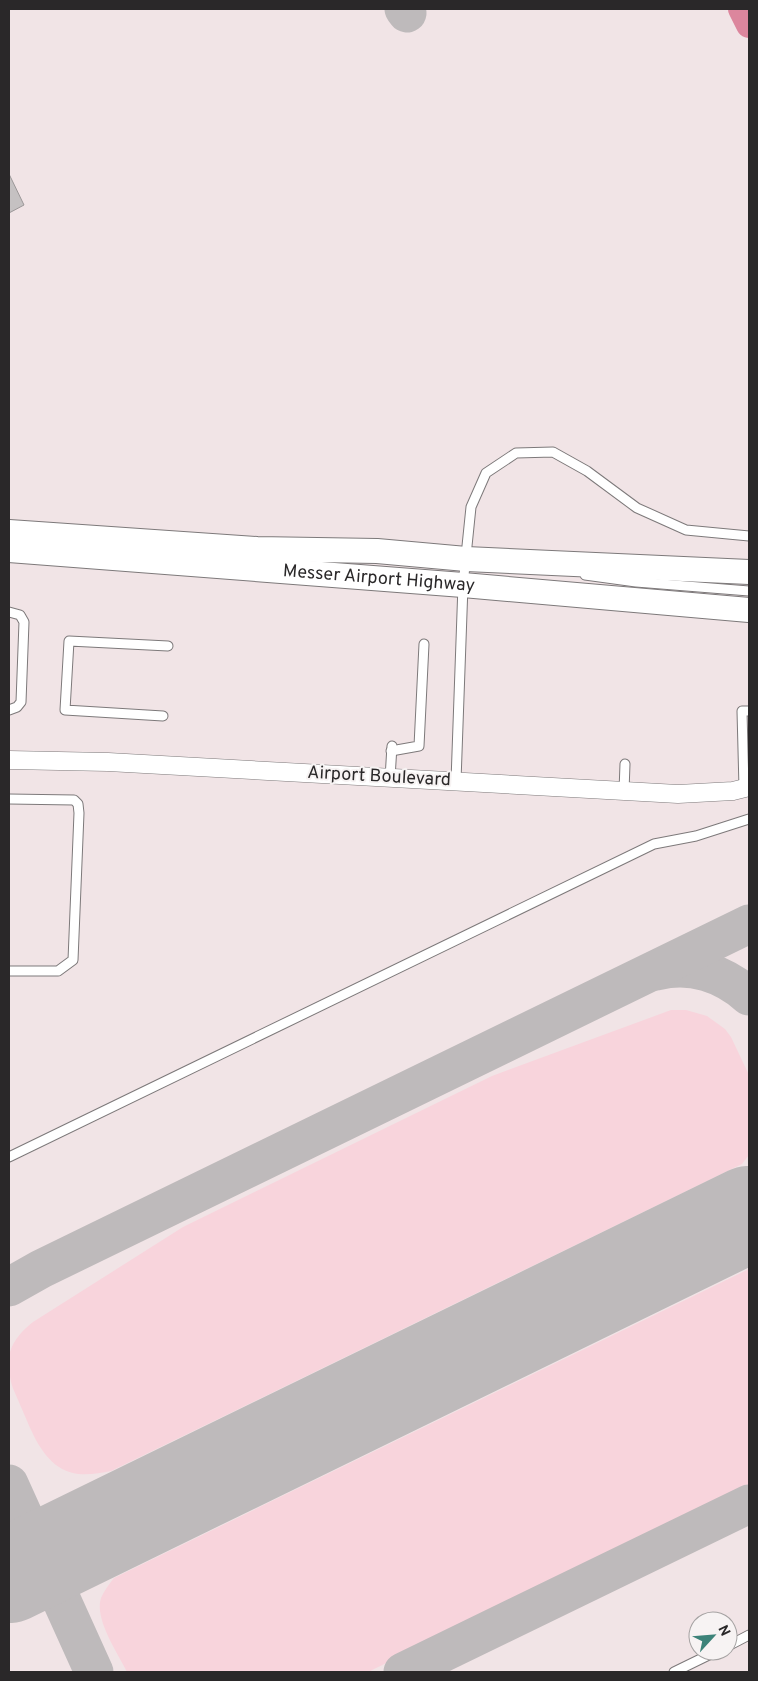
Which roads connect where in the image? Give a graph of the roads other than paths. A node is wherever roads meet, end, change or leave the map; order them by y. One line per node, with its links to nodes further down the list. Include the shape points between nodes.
1 (9, 532): 4 (main road, Messer Airport Highway, via 257,549 377,551)
2 (749, 536): 4 (lane, via 686,530 638,508 588,471 553,452 516,453 486,473 471,507)
3 (9, 550): 6 (main road, Messer Airport Highway)
4 (466, 559): 5 (main road, Messer Airport Highway); 6 (lane); 7 (lane, Messer Airport Highway, via 636,582)
5 (749, 572)
6 (464, 585): 8 (main road, Messer Airport Highway); 19 (lane)
7 (749, 591)
8 (749, 610)
9 (9, 612): 12 (lane, via 20,616 24,622 21,702 17,708)
10 (424, 644): 18 (lane, via 419,746 392,748)
11 (168, 646): 14 (lane, via 69,640 65,710)
12 (9, 710)
13 (746, 711): 15 (lane)
14 (163, 716)
15 (746, 739): 20 (lane)
16 (9, 760): 18 (street, Airport Boulevard, via 108,762)
17 (625, 764): 21 (lane)
18 (390, 778): 19 (street, Airport Boulevard)
19 (456, 781): 21 (street, Airport Boulevard)
20 (746, 788): 21 (street, Airport Boulevard, via 678,794)
21 (624, 791)
22 (9, 799): 24 (lane, via 74,800 79,813 73,960 58,971)
23 (749, 819): 25 (lane, via 696,836 654,844)
24 (9, 972)
25 (9, 1157)
26 (697, 1661): 27 (lane)
27 (674, 1672)

